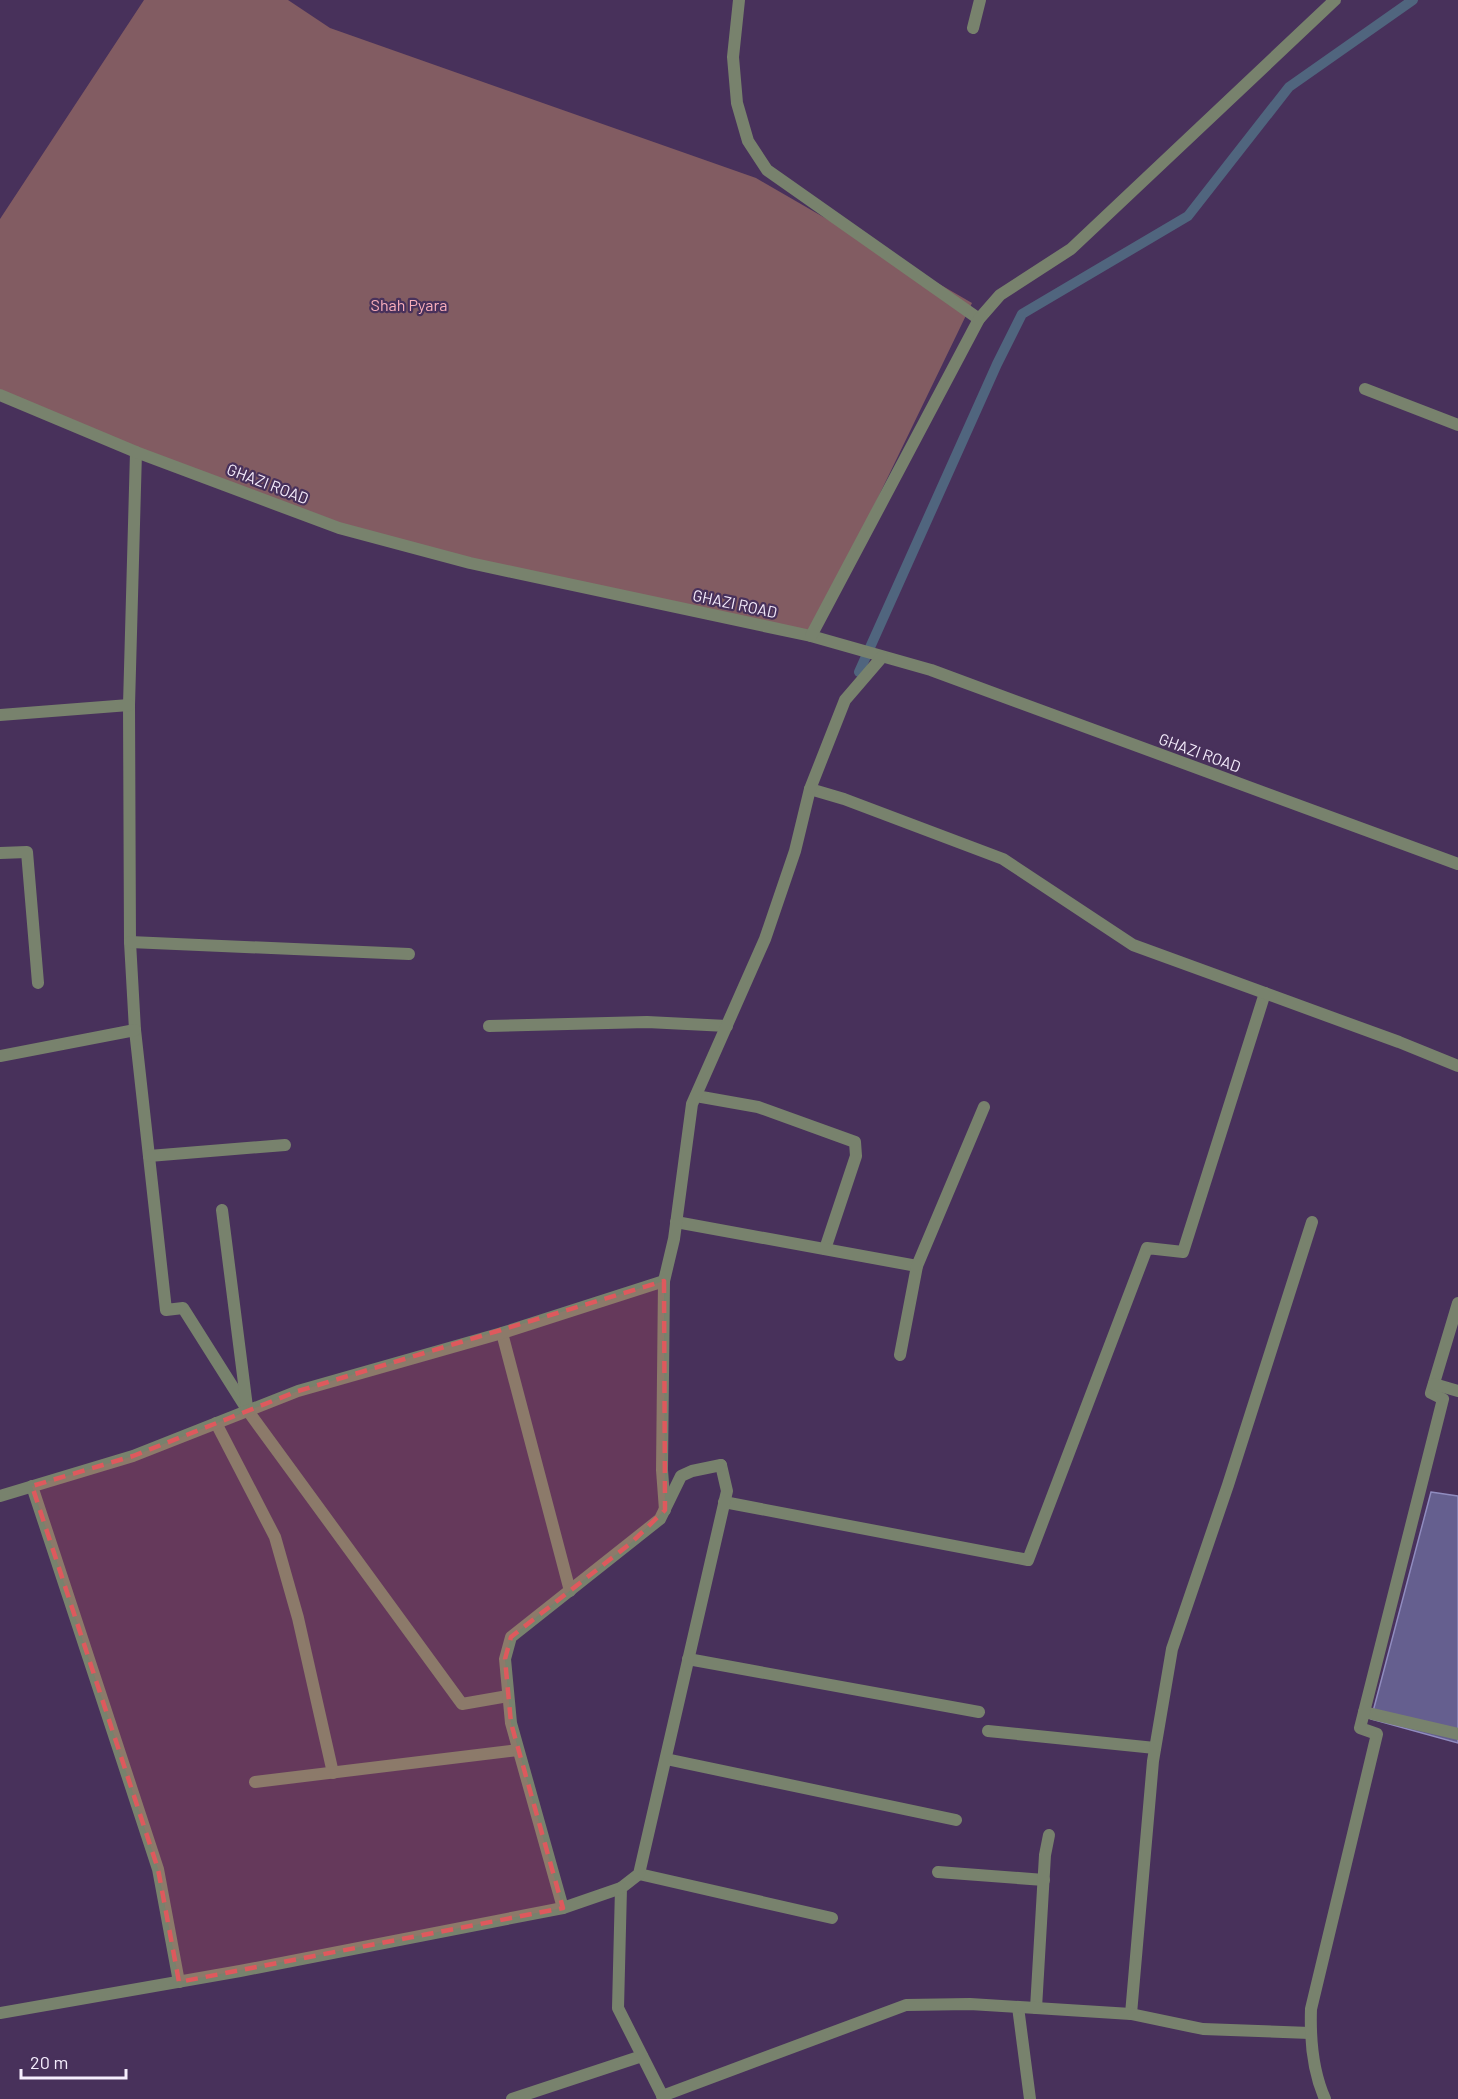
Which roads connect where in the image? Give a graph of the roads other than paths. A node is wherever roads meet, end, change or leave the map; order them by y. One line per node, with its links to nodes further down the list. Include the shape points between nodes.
1 (739, 0): 5 (street, via 733,57 737,103 748,141 767,170)
2 (980, 0): 4 (street)
3 (1335, 0): 5 (street, via 1071,249 1000,295)
4 (973, 28)
5 (979, 319): 10 (street)
6 (1365, 389): 8 (street)
7 (0, 395): 9 (street, GHAZI ROAD)
8 (1458, 425)
9 (136, 452): 10 (street, GHAZI ROAD, via 361,534 470,563); 12 (street)
10 (812, 636): 11 (street, GHAZI ROAD)
11 (877, 656): 14 (street, via 845,700); 16 (street, GHAZI ROAD, via 931,670)
12 (129, 705): 13 (street); 17 (street)
13 (0, 716)
14 (810, 789): 20 (street, via 1003,859 1133,945); 22 (street, via 795,851)
15 (0, 853): 19 (street, via 27,852)
16 (1458, 864)
17 (129, 942): 18 (street); 23 (street)
18 (409, 954)
19 (38, 983)
20 (1265, 993): 25 (street); 45 (street, via 1184,1252 1147,1248 1028,1560)
21 (489, 1026): 22 (street, via 647,1022)
22 (727, 1026): 26 (street)
23 (135, 1030): 24 (street); 29 (street)
24 (0, 1056)
25 (1458, 1066)
26 (696, 1096): 31 (street); 33 (street, via 758,1107 855,1142 856,1155)
27 (984, 1107): 34 (street)
28 (285, 1145): 29 (street)
29 (149, 1156): 41 (street, via 166,1310 183,1308)
30 (222, 1210): 41 (street)
31 (676, 1222): 33 (street); 35 (street)
32 (1312, 1222): 54 (street, via 1172,1649)
33 (825, 1249): 34 (street)
34 (917, 1266): 38 (street)
35 (664, 1281): 37 (street); 46 (street)
36 (1458, 1303): 39 (street)
37 (502, 1333): 41 (street, via 298,1391); 47 (street)
38 (900, 1355)
39 (1434, 1384): 40 (street); 51 (street, via 1431,1393 1443,1400)
40 (1458, 1391)
41 (248, 1411): 42 (street); 49 (street, via 462,1704)
42 (216, 1423): 43 (street, via 133,1456); 57 (street, via 275,1537 298,1618)
43 (33, 1486): 44 (street); 67 (street, via 158,1869)
44 (0, 1496)
45 (724, 1502): 46 (street, via 727,1491 721,1465 681,1476); 48 (street)
46 (665, 1510): 47 (street, via 660,1519)
47 (570, 1591): 49 (street, via 511,1637 505,1659)
48 (688, 1659): 50 (street); 56 (street)
49 (508, 1696): 55 (street)
50 (979, 1712)
51 (1364, 1712): 53 (street); 72 (street, via 1360,1728 1377,1734 1311,2009)
52 (988, 1731): 54 (street)
53 (1458, 1734)
54 (1155, 1748): 71 (street)
55 (518, 1750): 57 (street); 65 (street)
56 (666, 1759): 59 (street); 62 (street)
57 (333, 1773): 58 (street)
58 (255, 1782)
59 (956, 1820)
60 (1049, 1835): 63 (street)
61 (938, 1872): 63 (street)
62 (639, 1874): 64 (street); 66 (street)
63 (1044, 1880): 69 (street)
64 (621, 1888): 65 (street); 73 (street, via 618,2008)
65 (563, 1908): 67 (street)
66 (832, 1918)
67 (178, 1982): 70 (street)
68 (1018, 2007): 69 (street); 74 (street, via 906,2005); 76 (street)
69 (1036, 2008): 71 (street)
70 (0, 2013)
71 (1131, 2014): 72 (street, via 1203,2029)
72 (1310, 2033): 77 (street)
73 (642, 2056): 74 (street); 75 (street)
74 (663, 2098)
75 (512, 2099)
76 (1030, 2099)
77 (1325, 2099)

